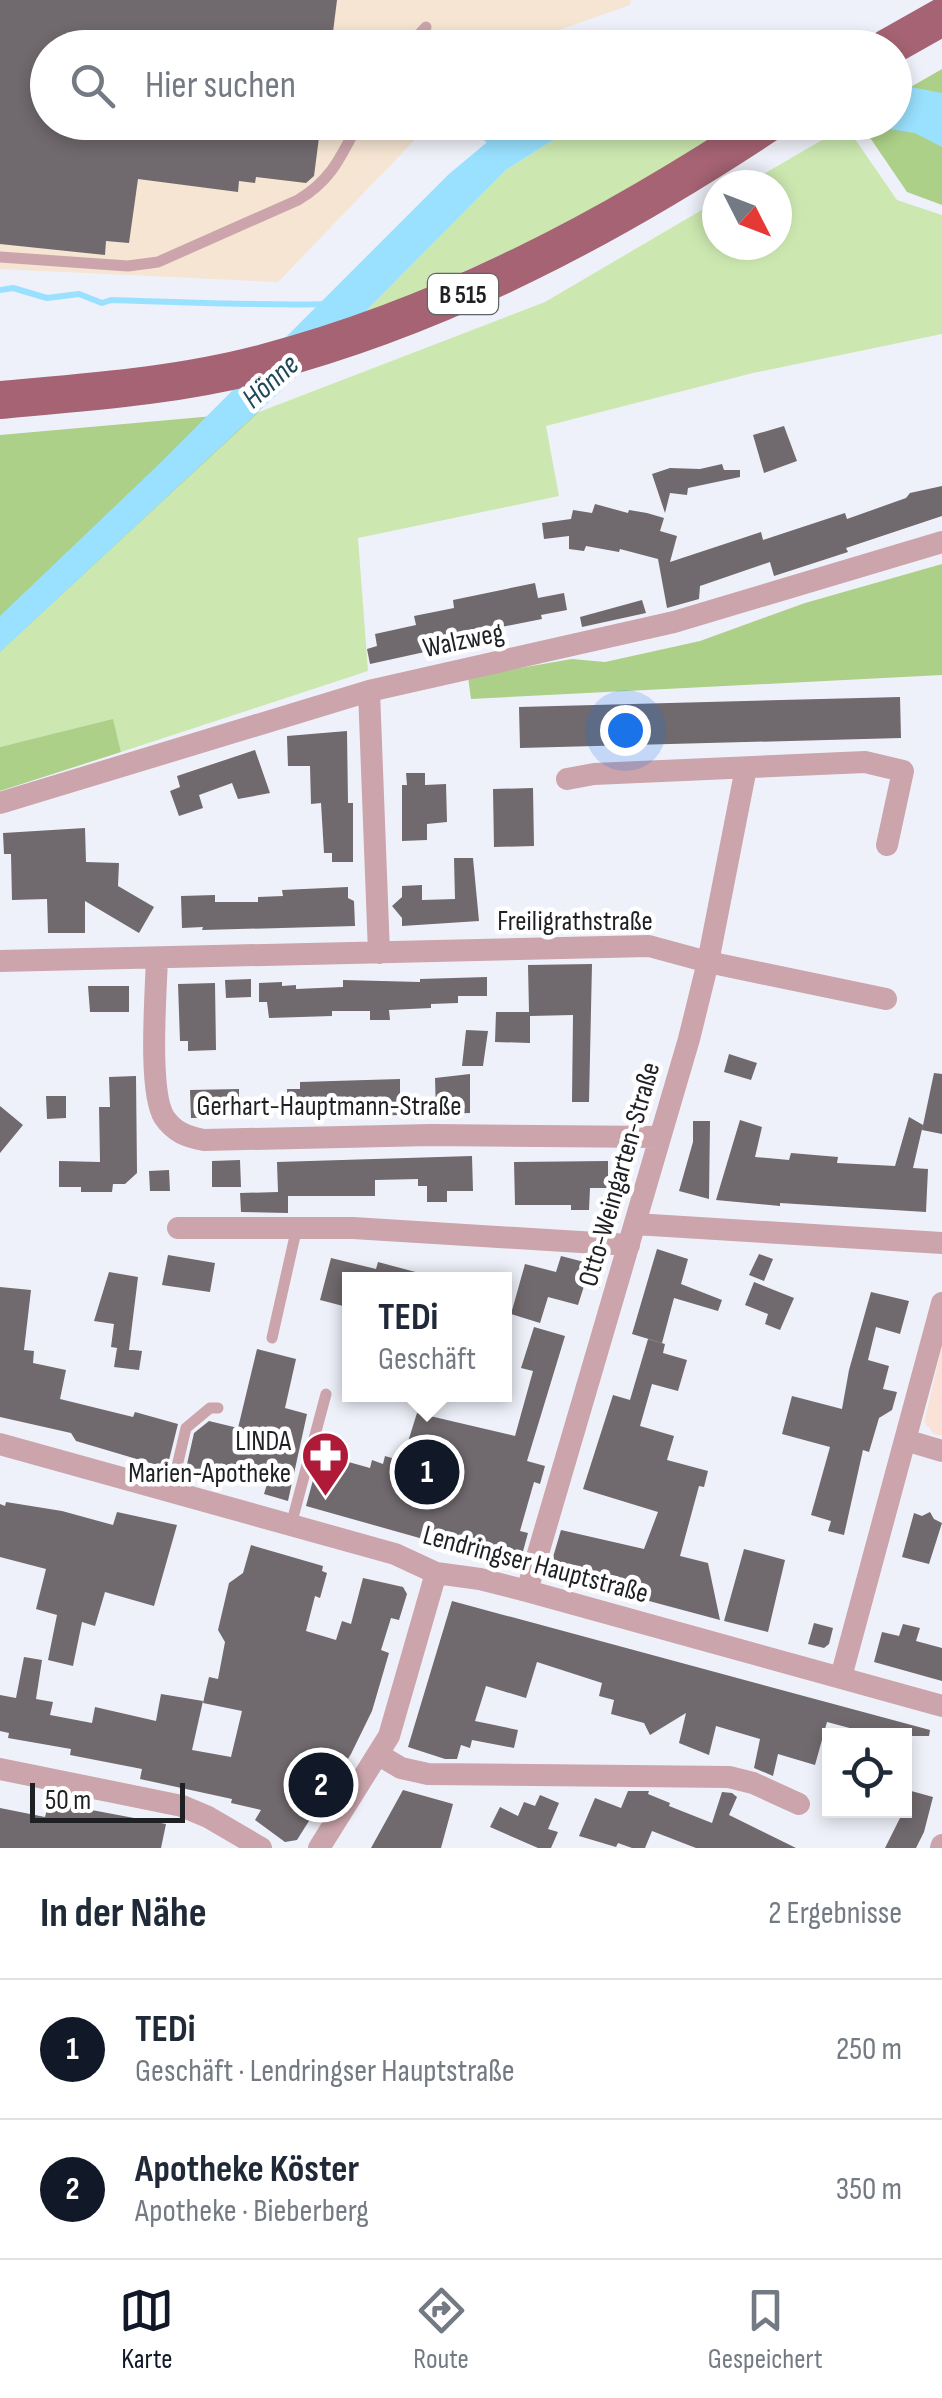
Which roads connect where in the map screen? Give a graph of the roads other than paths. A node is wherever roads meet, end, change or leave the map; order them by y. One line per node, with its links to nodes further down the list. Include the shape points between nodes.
1 (942, 16): 4 (main road)
2 (426, 27): 3 (lane)
3 (423, 30)
4 (912, 34)
5 (349, 140): 7 (lane, via 319,188 158,262 128,266)
6 (742, 140): 8 (main road, B 515, via 581,237 410,316 261,364)
7 (0, 256)
8 (0, 400)
9 (942, 542): 10 (street, Walzweg, via 674,622)
10 (369, 690): 13 (street, Walzweg); 15 (street)
11 (746, 768): 12 (street); 14 (street, via 866,762 903,772); 18 (street, Otto-Weingarten-Straße)
12 (566, 779)
13 (0, 803)
14 (887, 845)
15 (379, 953): 16 (street, Freiligrathstraße); 18 (street, Freiligrathstraße, via 649,946)
16 (157, 958): 17 (street, Freiligrathstraße); 20 (street, Gerhart-Hauptmann-Straße, via 159,1105 188,1137)
17 (0, 962)
18 (708, 962): 19 (street, Freiligrathstraße); 20 (street, Otto-Weingarten-Straße)
19 (886, 999)
20 (660, 1138): 23 (street, Otto-Weingarten-Straße)
21 (298, 1227): 22 (street); 23 (street); 26 (lane)
22 (178, 1228)
23 (632, 1235): 24 (street); 35 (street, Otto-Weingarten-Straße)
24 (942, 1243)
25 (942, 1303): 29 (street)
26 (272, 1338)
27 (326, 1394): 33 (lane)
28 (218, 1408): 32 (lane, via 186,1428)
29 (905, 1440): 31 (street); 36 (street)
30 (0, 1444): 32 (street, Lendringser Hauptstraße)
31 (942, 1451)
32 (171, 1492): 33 (street, Lendringser Hauptstraße)
33 (291, 1525): 34 (street, Lendringser Hauptstraße, via 395,1554)
34 (436, 1573): 35 (street, Lendringser Hauptstraße); 38 (street)
35 (527, 1591): 36 (street, Lendringser Hauptstraße)
36 (841, 1678): 37 (street, Lendringser Hauptstraße)
37 (942, 1706)
38 (379, 1755): 40 (street, via 428,1774 729,1777); 42 (street)
39 (0, 1769): 41 (street, via 182,1806)
40 (799, 1804)
41 (261, 1848)
42 (319, 1848)

